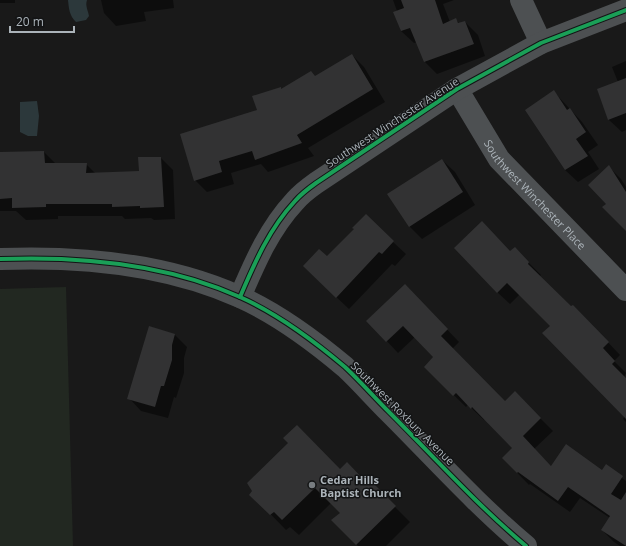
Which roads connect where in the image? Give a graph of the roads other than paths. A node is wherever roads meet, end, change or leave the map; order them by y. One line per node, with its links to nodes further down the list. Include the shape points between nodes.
1 (521, 0): 3 (street)
2 (626, 10): 3 (street, Southwest Winchester Avenue)
3 (541, 44): 4 (street, Southwest Winchester Avenue)
4 (457, 89): 6 (street, Southwest Winchester Place, via 499,159); 7 (street, Southwest Winchester Avenue, via 316,183 295,200 259,252)
5 (0, 259): 7 (street, Southwest Roxbury Avenue, via 99,261 139,266 178,275)
6 (626, 290)
7 (240, 297): 8 (street, Southwest Roxbury Avenue, via 277,317 345,368 496,521)
8 (526, 546)

